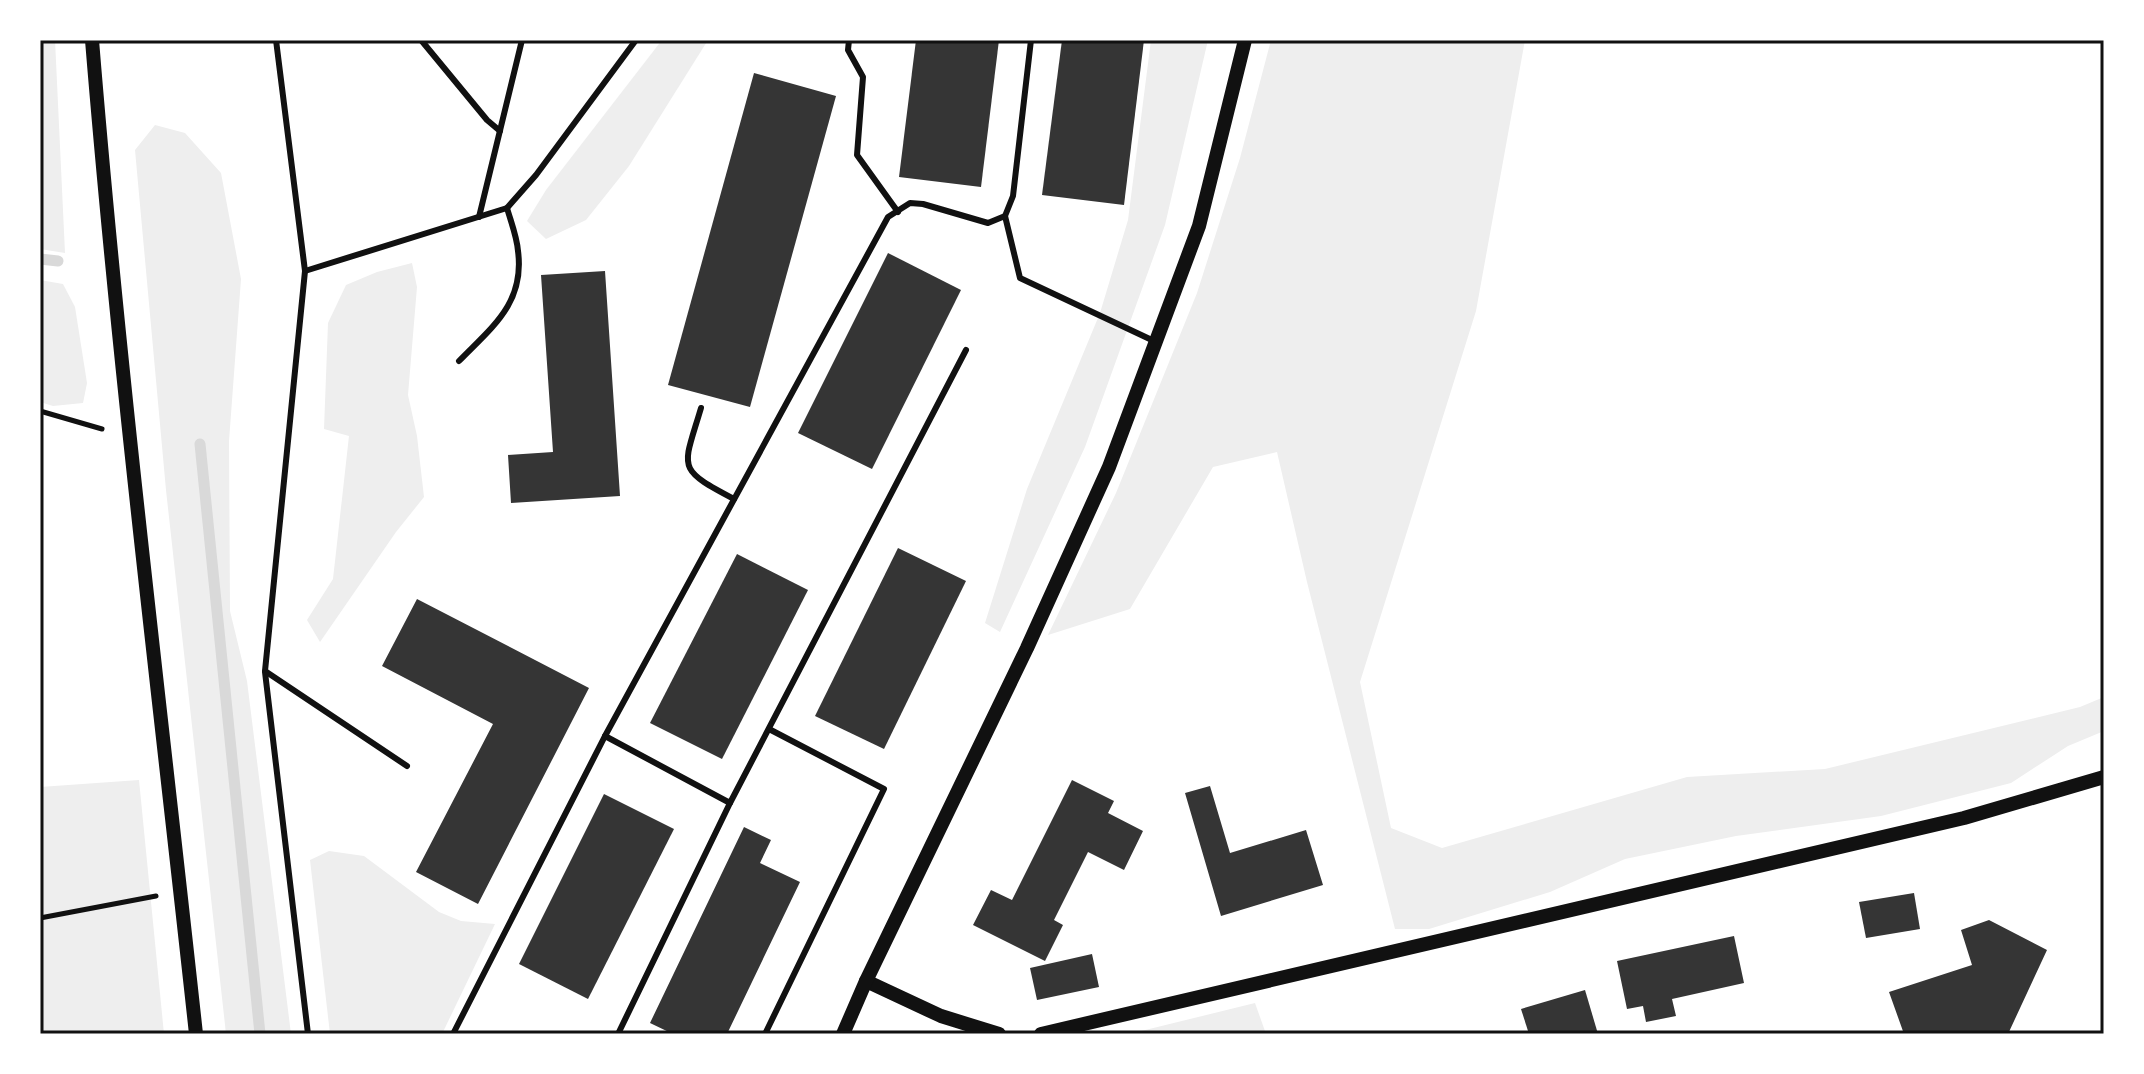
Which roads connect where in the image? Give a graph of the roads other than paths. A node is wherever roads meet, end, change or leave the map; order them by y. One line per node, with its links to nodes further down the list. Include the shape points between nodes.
1 (92, 40): 27 (street)
2 (276, 40): 14 (lane)
3 (421, 40): 9 (lane)
4 (522, 40): 9 (lane)
5 (636, 40): 10 (lane)
6 (849, 40): 11 (lane, via 848,50 863,77 857,155)
7 (1031, 40): 12 (lane, via 1013,196)
8 (1245, 40): 15 (street, via 1199,226)
9 (500, 131): 13 (lane)
10 (507, 208): 13 (lane); 17 (lane, via 519,251 516,292 504,314)
11 (898, 212): 12 (lane, via 910,203 988,223); 19 (lane, via 888,217 872,244)
12 (1005, 216): 15 (lane, via 1020,278)
13 (479, 217): 14 (lane)
14 (305, 271): 20 (lane)
15 (1156, 342): 26 (street, via 1109,467 1027,648)
16 (966, 350): 21 (lane)
17 (459, 361)
18 (701, 408): 19 (lane, via 686,458 690,472)
19 (734, 499): 22 (lane)
20 (265, 671): 23 (lane); 28 (lane)
21 (769, 729): 25 (lane); 31 (lane, via 884,789)
22 (605, 736): 25 (lane); 29 (lane)
23 (407, 766)
24 (2104, 777): 34 (street, via 1949,822)
25 (730, 803): 30 (lane)
26 (866, 981): 32 (street); 33 (street, via 941,1016)
27 (196, 1034)
28 (308, 1034)
29 (453, 1034)
30 (618, 1034)
31 (765, 1034)
32 (843, 1034)
33 (999, 1034)
34 (1041, 1034)

